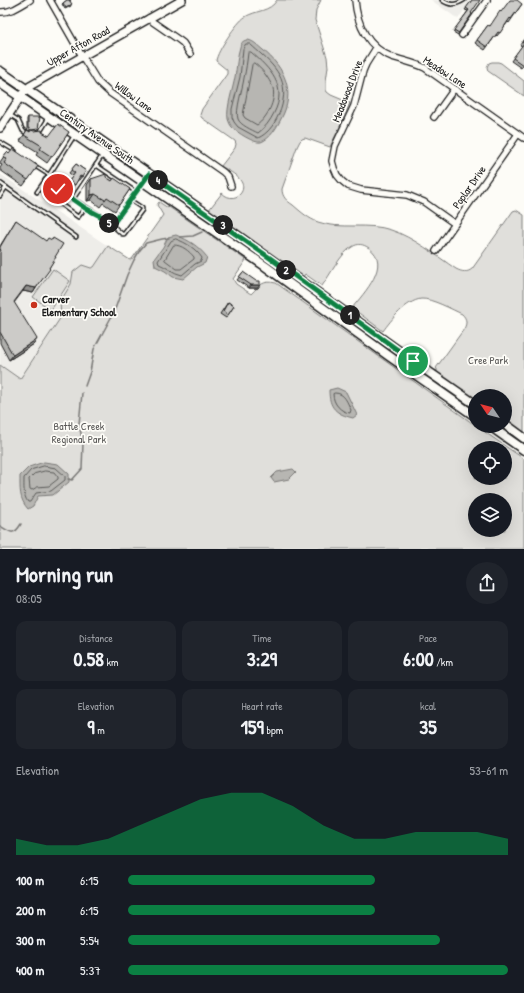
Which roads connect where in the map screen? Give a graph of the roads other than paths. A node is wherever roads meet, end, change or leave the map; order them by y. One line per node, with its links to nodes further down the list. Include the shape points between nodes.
1 (30, 0): 8 (street, via 10,11)
2 (50, 0): 13 (street, Willow Lane)
3 (182, 0): 9 (street, Upper Afton Road)
4 (355, 0): 11 (street, Meadow Lane, via 364,34)
5 (442, 0): 6 (lane, via 451,5)
6 (464, 0)
7 (487, 0): 10 (street)
8 (0, 12)
9 (149, 18): 12 (street, via 179,40); 13 (street, Upper Afton Road)
10 (462, 35)
11 (376, 48): 17 (street, Meadow Lane, via 392,57 426,68); 47 (street, Meadowood Drive, via 363,71 354,106 335,146 332,161 337,175 348,186 360,190 407,195 424,202)
12 (190, 54)
13 (82, 56): 16 (street, Upper Afton Road); 38 (street, Willow Lane, via 98,82 110,93 223,172)
14 (0, 71): 16 (main road, Century Avenue South)
15 (0, 83): 18 (main road, Century Avenue South)
16 (26, 89): 18 (street, Upper Afton Road); 33 (main road, Century Avenue South)
17 (454, 89): 21 (street); 26 (street, Meadow Lane)
18 (21, 96): 19 (street, Upper Afton Road); 20 (main road, Century Avenue South)
19 (9, 114): 22 (street, Upper Afton Road); 23 (lane, via 18,120 23,131)
20 (50, 117): 24 (lane); 25 (main road, Century Avenue South)
21 (434, 117)
22 (1, 124)
23 (28, 134)
24 (36, 134)
25 (75, 134): 30 (main road, Century Avenue South); 34 (lane)
26 (518, 134): 27 (street, Meadow Lane); 47 (street, Poplar Drive)
27 (524, 138)
28 (0, 142): 29 (lane)
29 (16, 152)
30 (103, 154): 31 (lane); 36 (main road, Century Avenue South)
31 (96, 165): 42 (lane); 44 (lane)
32 (36, 166): 34 (lane)
33 (149, 174): 36 (lane); 51 (main road, Century Avenue South)
34 (49, 175): 35 (lane)
35 (45, 180): 40 (lane); 41 (lane)
36 (144, 182): 42 (lane); 52 (main road, Century Avenue South)
37 (0, 183): 39 (lane)
38 (231, 186)
39 (6, 187): 43 (lane); 49 (lane)
40 (58, 189): 44 (lane); 46 (lane, via 52,198 77,216)
41 (37, 192)
42 (136, 192): 45 (lane)
43 (0, 196)
44 (73, 199): 46 (lane)
45 (130, 200): 48 (lane); 48 (lane, via 142,210 124,234)
46 (85, 208): 48 (lane)
47 (455, 224): 50 (street, Poplar Drive)
48 (112, 225)
49 (76, 237)
50 (436, 252)
51 (468, 399)
52 (468, 411)
53 (512, 429): 55 (main road)
54 (500, 433): 56 (main road)
55 (524, 438)
56 (524, 450)

